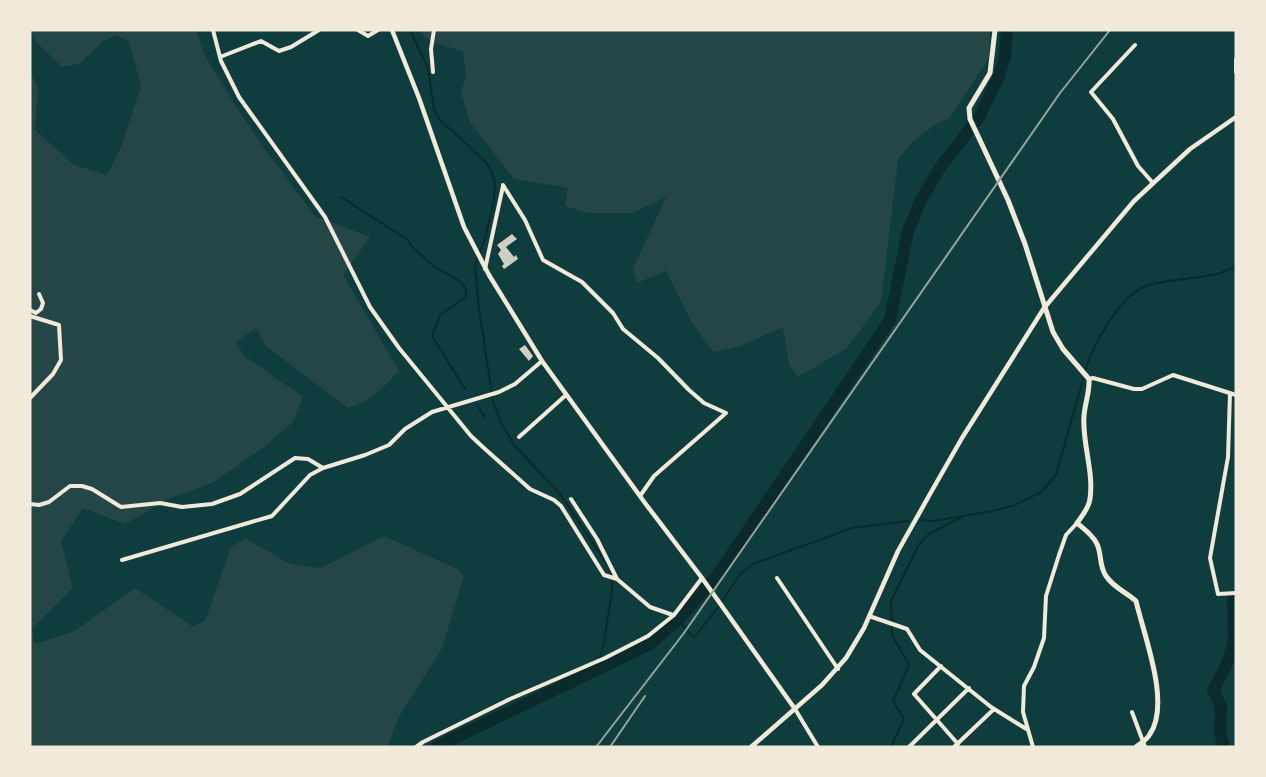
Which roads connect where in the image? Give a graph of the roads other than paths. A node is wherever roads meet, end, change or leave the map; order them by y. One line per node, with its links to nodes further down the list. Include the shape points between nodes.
1 (213, 30): 9 (street)
2 (320, 30): 9 (street, via 279,51 261,40)
3 (358, 30): 4 (street, via 368,36)
4 (378, 30)
5 (392, 30): 15 (street, via 464,227)
6 (434, 30): 11 (street)
7 (995, 30): 17 (main road, via 990,73 969,108 970,118 1008,200)
8 (1135, 45): 14 (street, via 1091,92)
9 (220, 57): 26 (street, via 239,97 325,217 370,307 408,361)
10 (1236, 58): 12 (street)
11 (433, 72)
12 (1236, 72)
13 (1236, 117): 14 (street)
14 (1153, 183): 17 (street)
15 (487, 271): 20 (street); 29 (street, via 503,185 543,260 582,282 623,329 689,390 704,403 726,413 654,476)
16 (39, 294): 18 (street, via 41,309 36,313)
17 (1044, 308): 21 (main road, via 1063,349); 39 (street, via 935,484 898,551)
18 (30, 310)
19 (30, 316): 25 (street, via 59,325 61,360)
20 (542, 361): 23 (street); 26 (street, via 499,392)
21 (1089, 379): 22 (street, via 1142,389 1173,375); 32 (main road, via 1084,426 1090,500)
22 (1230, 393): 24 (street); 37 (street, via 1228,457 1210,558 1218,594)
23 (566, 395): 27 (street); 29 (street)
24 (1236, 395)
25 (30, 398)
26 (447, 406): 28 (street, via 405,429 389,445); 36 (street, via 471,436 524,484 561,506 604,575)
27 (519, 437)
28 (323, 468): 31 (street, via 316,462 295,458 240,494 212,504 121,507 92,489 70,486 49,502); 33 (street, via 310,475 272,516)
29 (639, 496): 34 (street)
30 (571, 499): 36 (street)
31 (30, 504)
32 (1077, 523): 47 (street, via 1066,535 1059,555 1046,596 1044,638 1024,686 1023,712); 49 (main road, via 1097,544 1107,578 1136,601 1158,705 1155,723)
33 (122, 560)
34 (702, 578): 38 (street); 44 (street)
35 (777, 578): 41 (street)
36 (617, 579): 38 (street, via 650,607)
37 (1236, 593)
38 (674, 615): 50 (street, via 648,636)
39 (870, 616): 40 (street, via 906,629 920,650); 41 (street)
40 (941, 666): 42 (street); 46 (street, via 914,694)
41 (838, 669): 44 (street)
42 (969, 688): 43 (street); 46 (street)
43 (994, 709): 47 (street); 48 (street)
44 (795, 710): 51 (street); 52 (street)
45 (1132, 712): 49 (street)
46 (936, 720): 48 (street); 53 (street)
47 (1028, 730): 54 (street)
48 (956, 745)
49 (1144, 745): 55 (main road)
50 (416, 747)
51 (751, 747)
52 (818, 747)
53 (909, 747)
54 (1033, 747)
55 (1136, 747)

